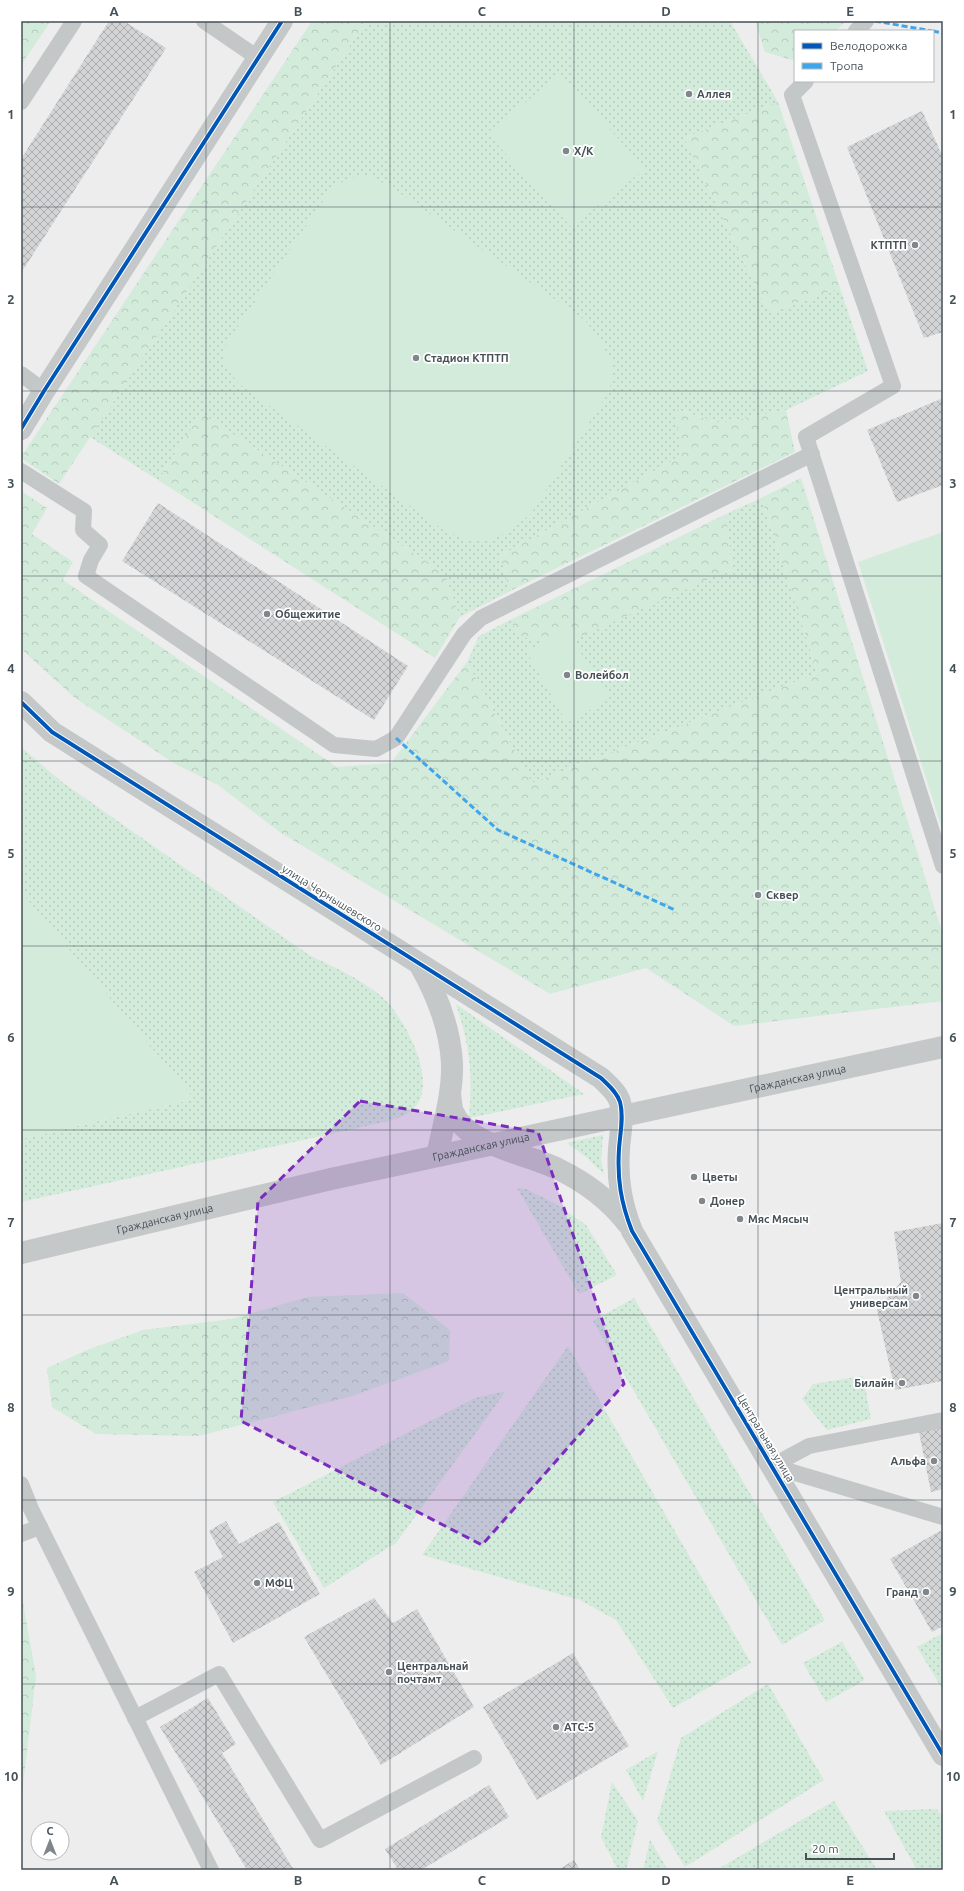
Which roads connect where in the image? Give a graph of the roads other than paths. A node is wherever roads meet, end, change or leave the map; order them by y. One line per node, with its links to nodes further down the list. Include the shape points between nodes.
1 (74, 21): 8 (lane)
2 (204, 21): 6 (lane)
3 (282, 21): 6 (street)
4 (866, 21): 5 (lane)
5 (857, 30)
6 (258, 58): 10 (street)
7 (805, 82): 12 (lane, via 792,95 893,386 806,436)
8 (21, 102)
9 (21, 374): 10 (lane)
10 (44, 391): 11 (street)
11 (21, 429)
12 (812, 454): 13 (lane, via 481,618 464,634 396,738 376,749 334,745 86,576 91,560 100,545 83,530 84,512); 15 (lane)
13 (21, 471)
14 (21, 702): 16 (street, улица Чернышевского, via 52,732)
15 (943, 866)
16 (419, 964): 18 (street, улица Чернышевского); 19 (street, via 433,989 450,1039)
17 (943, 1047): 20 (street, Гражданская улица)
18 (601, 1078): 20 (street, via 642,1100); 21 (street, улица Чернышевского, via 613,1089 620,1102)
19 (450, 1094): 23 (street, via 453,1112 465,1127); 24 (street)
20 (664, 1108): 21 (street, Гражданская улица)
21 (621, 1117): 22 (street, Гражданская улица); 26 (street, Центральная улица, via 619,1183 623,1209)
22 (566, 1129): 23 (street, Гражданская улица); 25 (street, via 549,1145 548,1152)
23 (493, 1144): 24 (street, Гражданская улица); 25 (street)
24 (437, 1156): 27 (street, Гражданская улица)
25 (558, 1169): 26 (street, via 596,1192 616,1210)
26 (632, 1231): 29 (street, Центральная улица)
27 (21, 1253)
28 (943, 1420): 29 (lane, via 809,1446)
29 (772, 1466): 31 (lane); 35 (street, Центральная улица)
30 (21, 1484): 32 (lane)
31 (943, 1517)
32 (40, 1527): 33 (lane); 34 (lane)
33 (21, 1534)
34 (135, 1718): 36 (lane, via 219,1674 320,1840); 37 (lane)
35 (943, 1755)
36 (474, 1758)
37 (203, 1862): 38 (lane)
38 (212, 1870)

